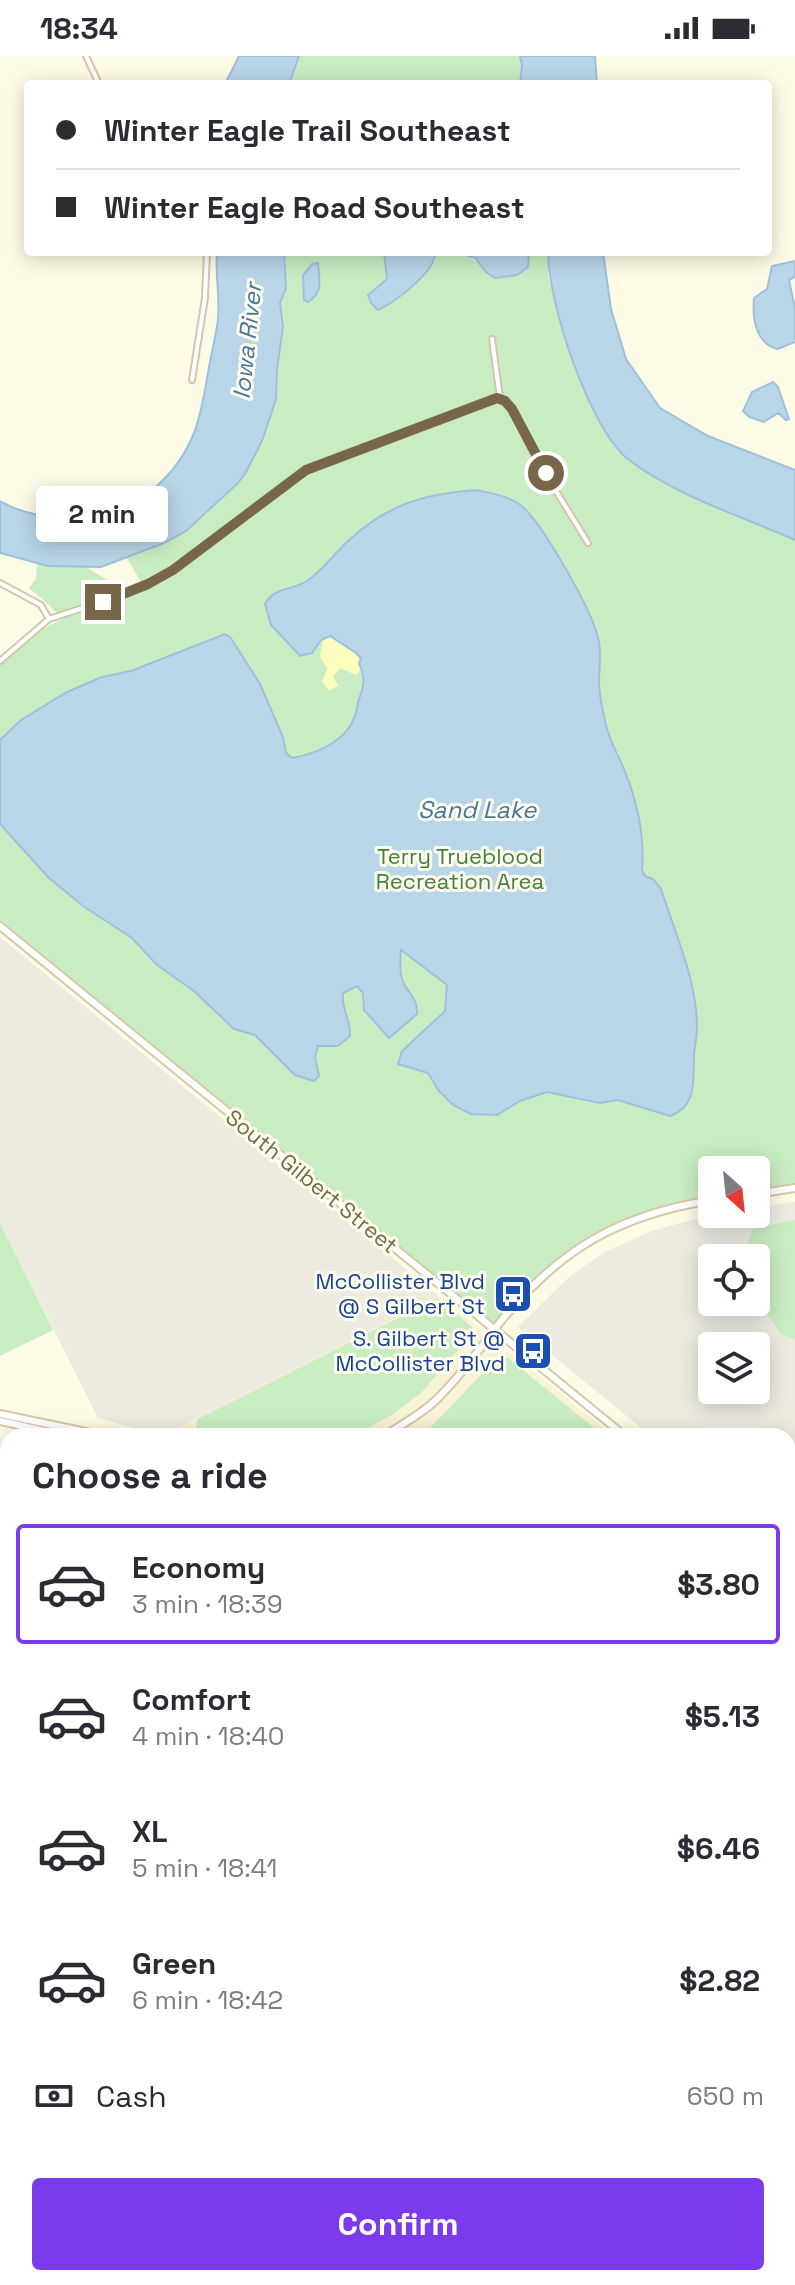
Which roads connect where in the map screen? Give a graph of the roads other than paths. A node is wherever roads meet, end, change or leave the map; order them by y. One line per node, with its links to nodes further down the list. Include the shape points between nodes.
1 (86, 56): 2 (street)
2 (97, 80)
3 (207, 256): 5 (street)
4 (492, 339): 6 (street)
5 (192, 380)
6 (500, 398): 7 (street, via 512,409); 9 (street, via 306,470 153,582)
7 (588, 543)
8 (0, 583): 9 (street, via 41,605)
9 (49, 619): 10 (street)
10 (0, 661)
11 (0, 926): 15 (main road, South Gilbert Street)
12 (795, 1188): 13 (main road)
13 (770, 1192)
14 (698, 1203): 15 (main road, via 645,1215 590,1240 543,1275)
15 (494, 1331): 20 (main road, via 436,1400); 21 (main road, South Gilbert Street)
16 (0, 1414): 19 (main road)
17 (0, 1421): 18 (main road)
18 (31, 1428)
19 (67, 1428)
20 (397, 1428)
21 (615, 1428)

